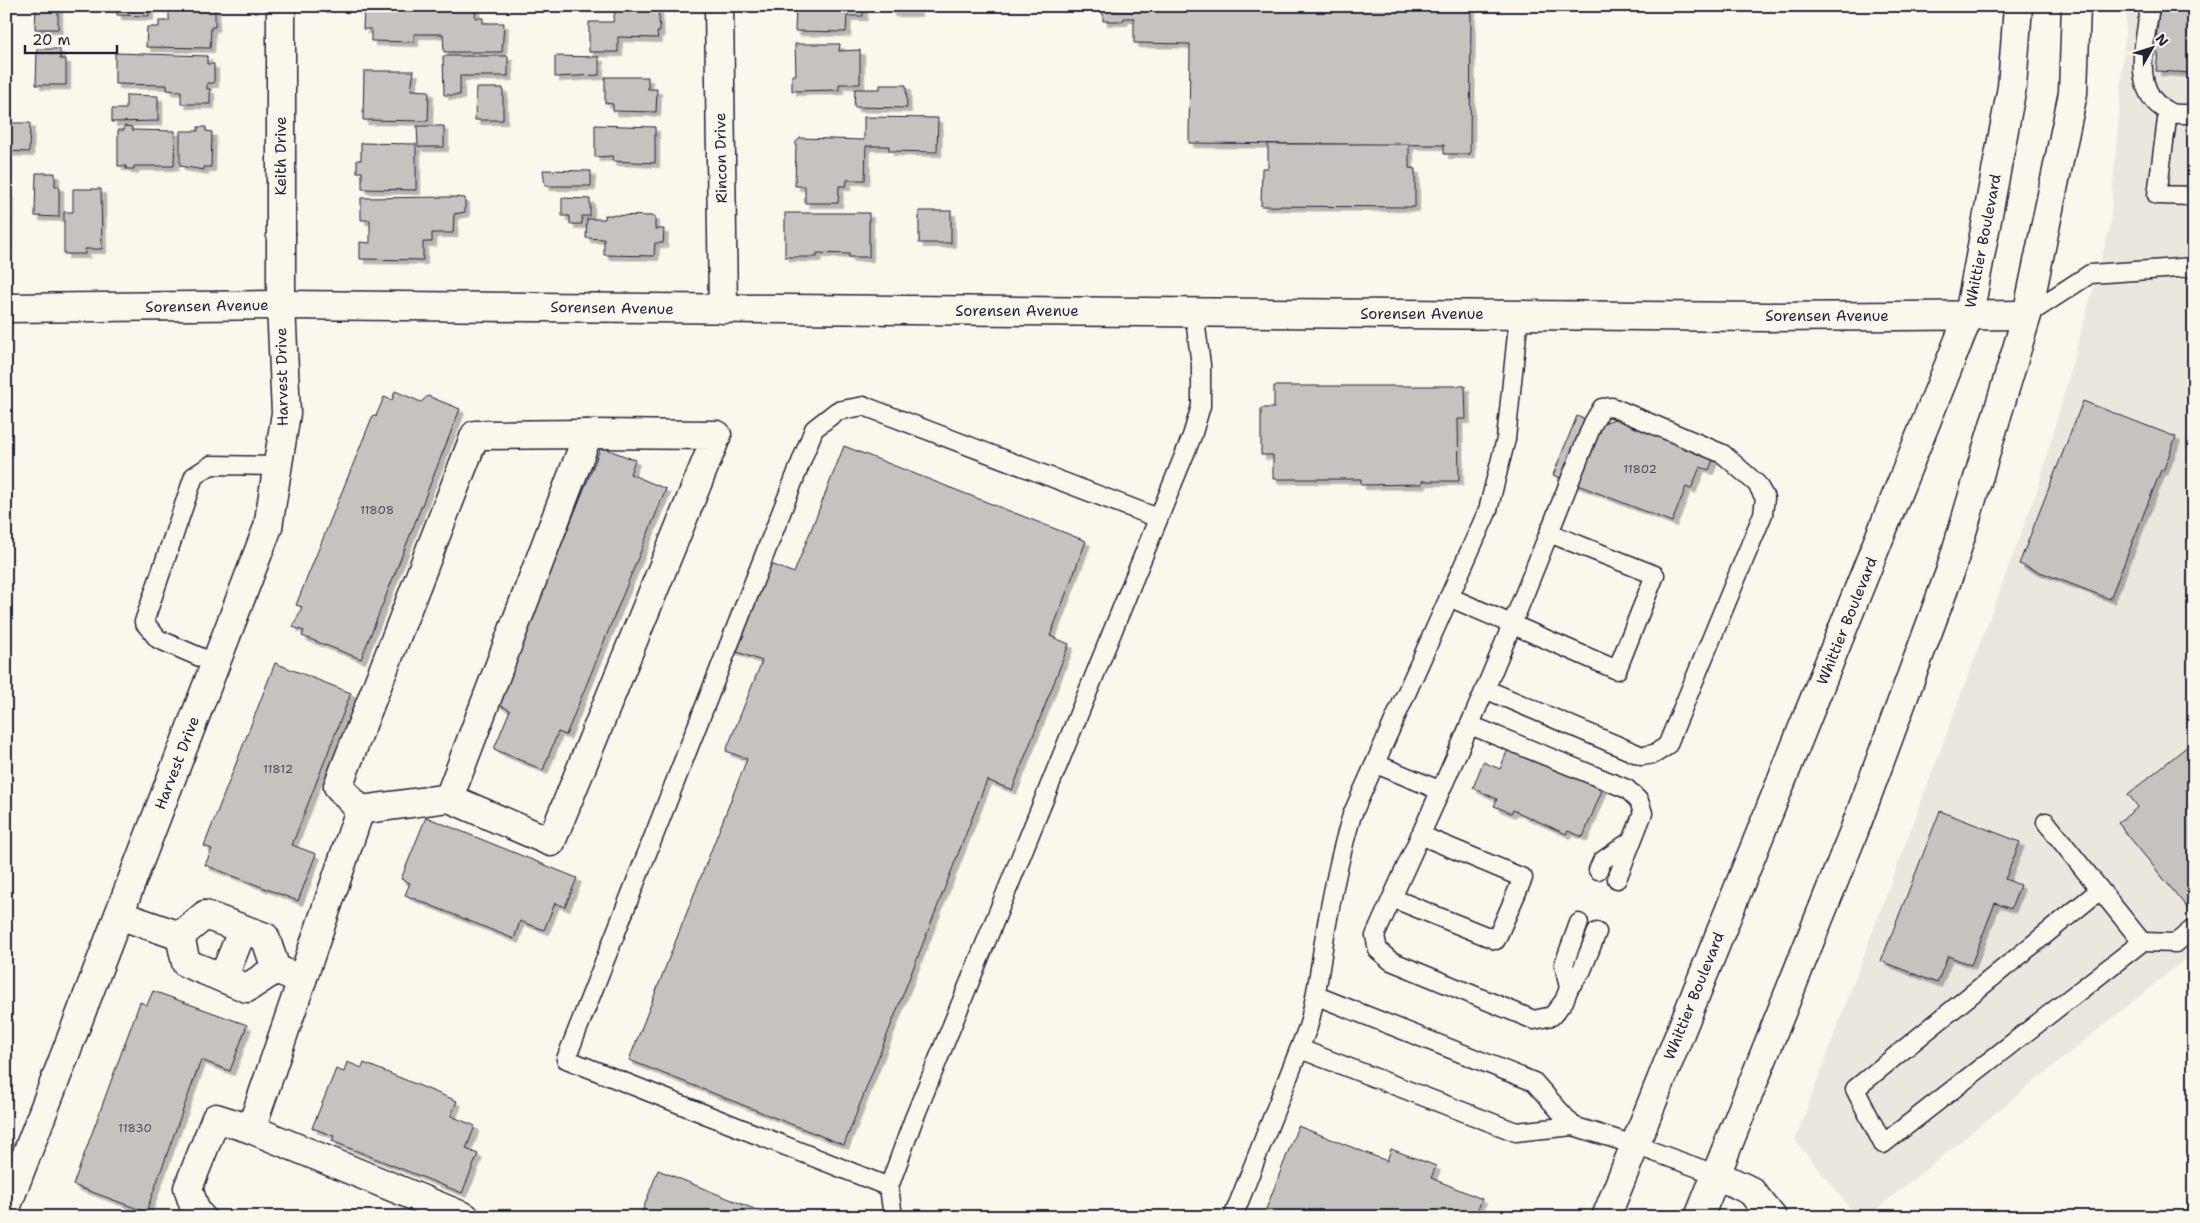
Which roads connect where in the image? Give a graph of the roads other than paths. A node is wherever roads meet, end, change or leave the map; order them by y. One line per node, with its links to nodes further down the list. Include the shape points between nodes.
1 (281, 6): 10 (street, Keith Drive)
2 (719, 6): 12 (street, Rincon Drive)
3 (2018, 6): 15 (street, Whittier Boulevard, via 2012,87)
4 (2076, 6): 16 (street, via 2073,93)
5 (2150, 6): 6 (lane, via 2143,79 2152,100)
6 (2168, 112): 7 (lane); 8 (lane, via 2157,195)
7 (2194, 114)
8 (2194, 196)
9 (2194, 268): 16 (lane, via 2090,274)
10 (281, 305): 11 (street, Sorensen Avenue); 12 (street, Sorensen Avenue); 18 (street, Harvest Drive, via 286,413)
11 (6, 308)
12 (723, 309): 13 (street, Sorensen Avenue)
13 (1194, 312): 14 (street, Sorensen Avenue); 19 (lane, via 1202,365 1201,406)
14 (1519, 315): 15 (street, Sorensen Avenue); 21 (lane, via 1506,439 1498,478 1488,510)
15 (1969, 315): 16 (street, Sorensen Avenue); 52 (street, Whittier Boulevard)
16 (2027, 315): 53 (street, via 1950,572 1918,664)
17 (588, 434): 28 (street); 28 (street, via 717,435 551,842); 29 (street, via 475,435 338,786)
18 (278, 466): 23 (street, Harvest Drive, via 268,527); 23 (lane, via 211,465 194,476 144,622 158,639)
19 (1158, 518): 54 (lane); 54 (lane, via 864,406 837,411 814,429 566,1059)
20 (1548, 533): 22 (lane); 22 (lane, via 1655,575 1645,601 1617,670); 24 (lane, via 1602,408 1612,407 1723,454 1757,484 1765,498 1763,514 1667,746 1654,754 1642,756)
21 (1449, 598): 22 (lane); 26 (lane)
22 (1511, 625): 24 (lane)
23 (216, 664): 37 (street, Harvest Drive)
24 (1485, 689): 25 (lane)
25 (1470, 725): 27 (lane); 32 (lane, via 1627,789 1639,801 1642,813)
26 (1376, 764): 27 (lane); 48 (lane, via 1352,814 1341,852)
27 (1439, 790): 31 (lane)
28 (449, 798): 29 (street)
29 (360, 810): 46 (street)
30 (2046, 822): 35 (lane)
31 (1420, 835): 36 (lane); 36 (lane, via 1523,878 1496,940)
32 (1632, 840): 33 (lane, via 1602,861); 34 (lane)
33 (1598, 870)
34 (1617, 879)
35 (2100, 890): 43 (lane); 43 (lane, via 1855,1089 1883,1144)
36 (1392, 898): 47 (lane, via 1375,936 1378,950 1391,961 1534,1020 1552,1016)
37 (119, 915): 42 (street); 55 (street, Harvest Drive)
38 (1579, 923): 47 (lane, via 1564,964)
39 (2194, 928): 43 (lane, via 2176,943)
40 (243, 929): 42 (street, via 205,916); 44 (street, via 265,937); 45 (street)
41 (1597, 932): 47 (lane, via 1582,970)
42 (180, 936): 45 (street, via 186,962)
43 (2142, 942)
44 (276, 969): 45 (street, via 247,988); 46 (street)
45 (223, 978)
46 (302, 980): 51 (street)
47 (1569, 988)
48 (1317, 996): 49 (lane); 50 (lane, via 1534,1082)
49 (1300, 1049): 50 (lane, via 1516,1132); 59 (lane)
50 (1573, 1126): 52 (lane)
51 (250, 1129): 56 (street, via 216,1118 188,1188 196,1212); 57 (street)
52 (1635, 1145): 53 (lane); 60 (street, Whittier Boulevard)
53 (1715, 1174): 61 (street); 62 (street, via 1752,1191)
54 (889, 1187): 58 (lane)
55 (6, 1208)
56 (201, 1217)
57 (465, 1217)
58 (893, 1217)
59 (1233, 1217)
60 (1606, 1217)
61 (1699, 1217)
62 (1772, 1217)

